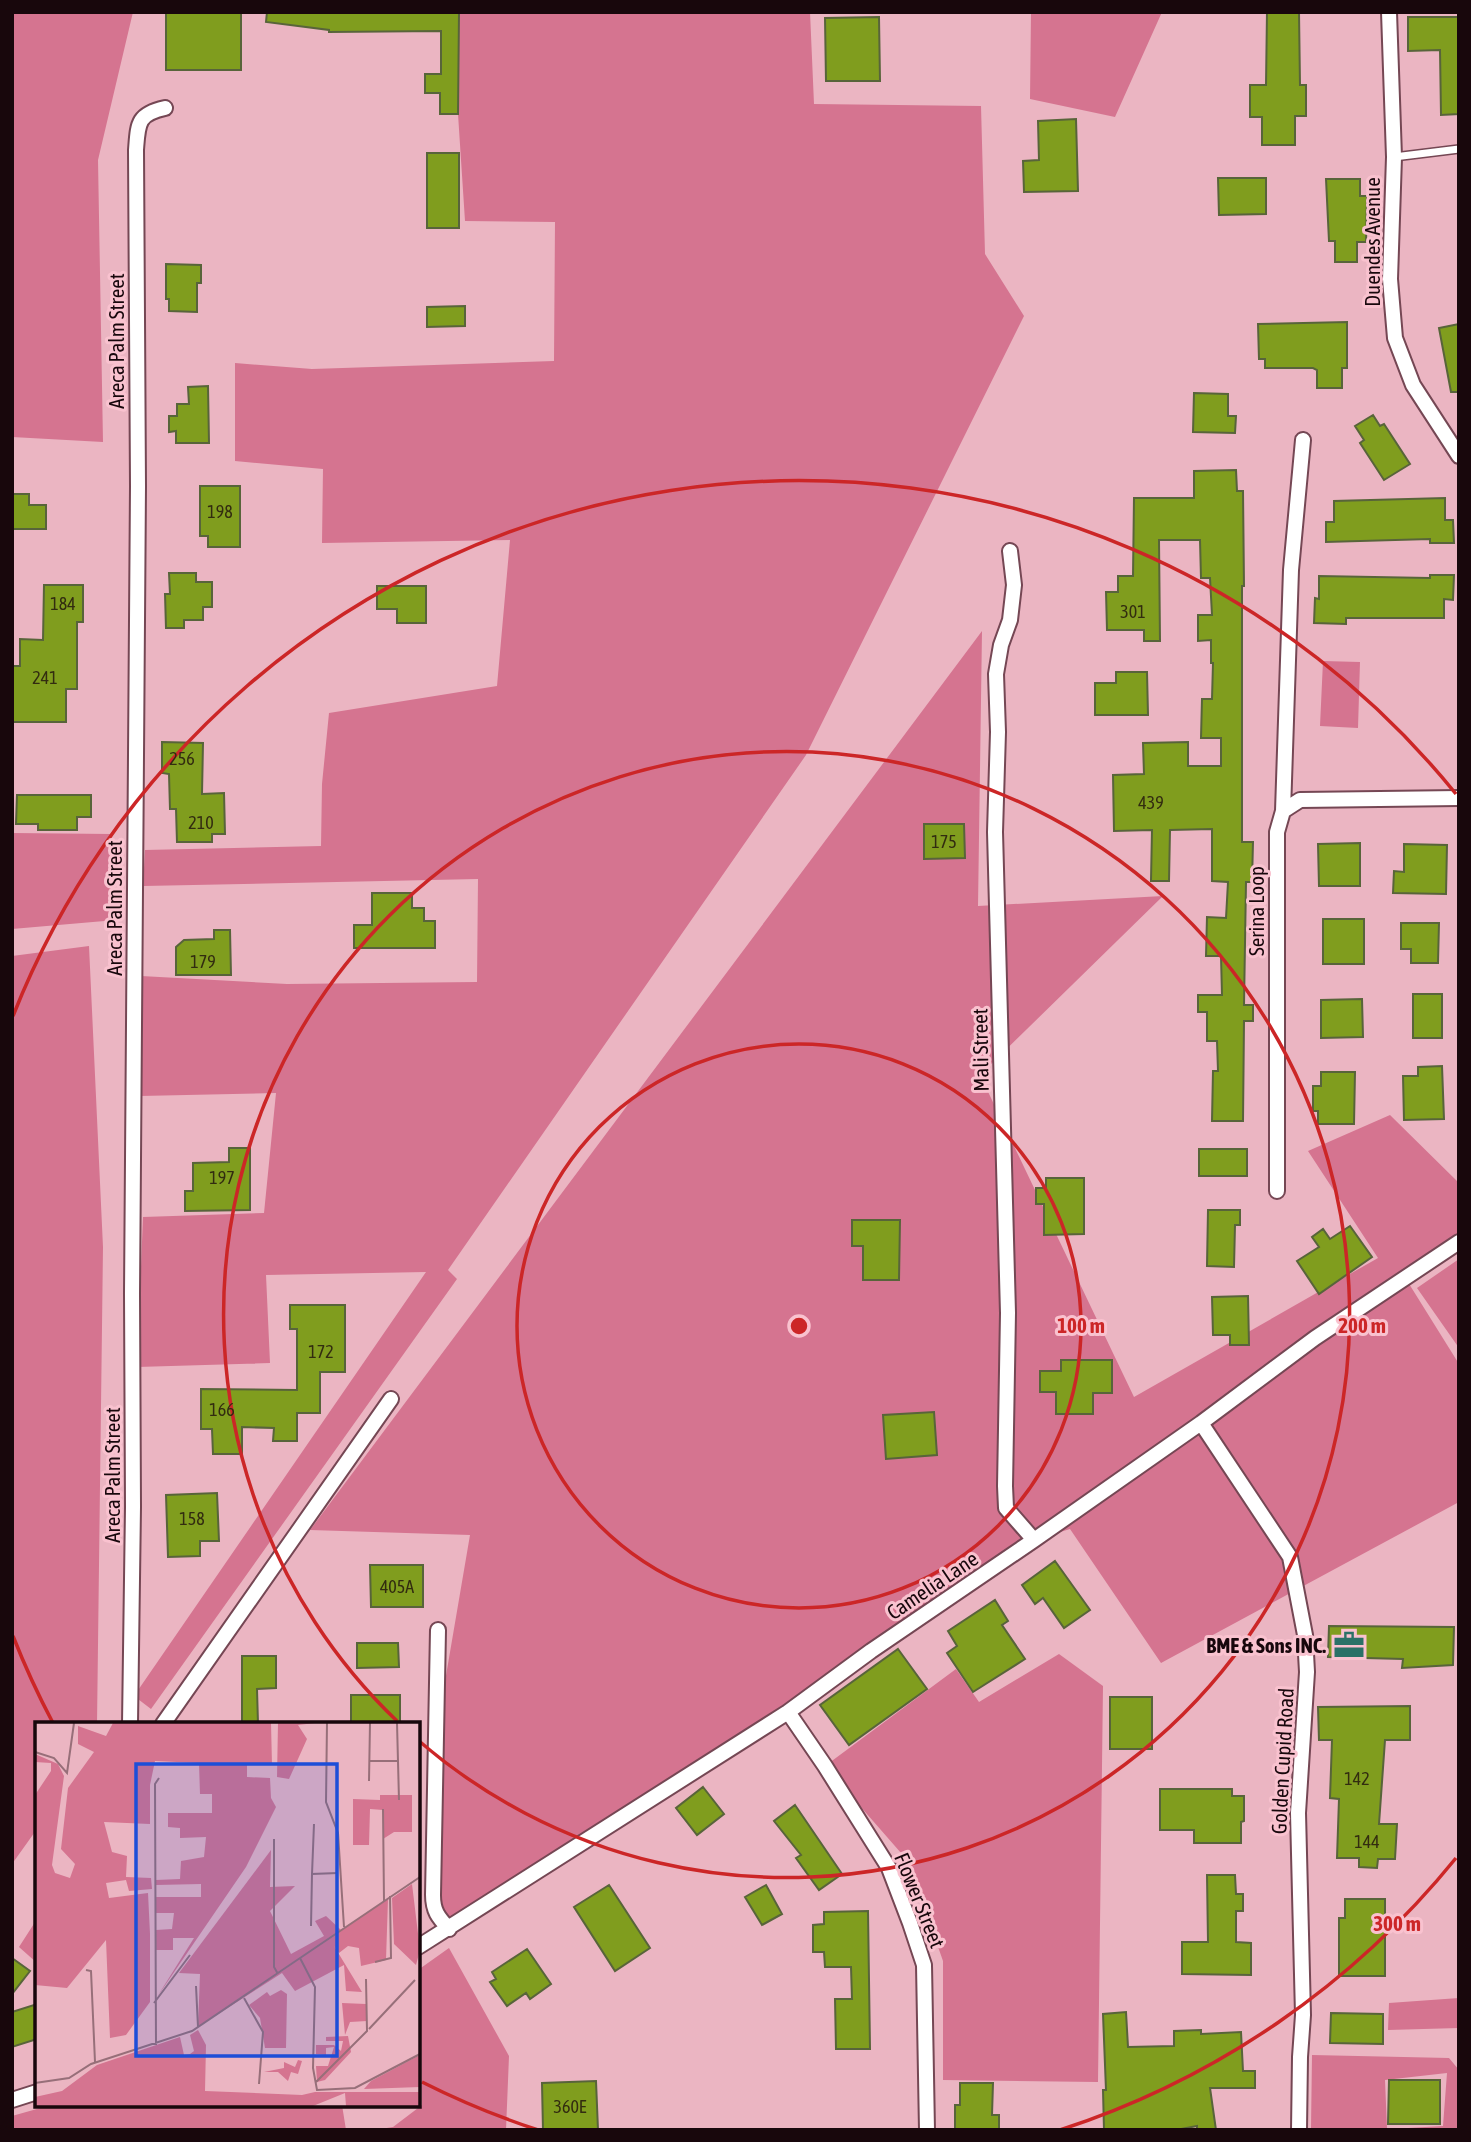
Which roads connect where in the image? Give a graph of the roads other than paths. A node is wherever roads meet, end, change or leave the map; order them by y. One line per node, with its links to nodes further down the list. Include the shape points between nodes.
1 (1389, 12): 4 (street, Duendes Avenue)
2 (165, 108): 17 (street, Areca Palm Street, via 148,113 140,122 136,150)
3 (1459, 149): 4 (lane)
4 (1394, 157): 6 (street, Duendes Avenue, via 1390,279 1395,338 1413,385)
5 (1303, 440): 9 (street, Serina Loop, via 1291,570)
6 (1459, 456)
7 (1010, 551): 14 (street, Mali Street, via 1012,609 996,674 995,832 1008,1313 1005,1486 1006,1508)
8 (1459, 798): 9 (street, via 1300,800)
9 (1283, 811): 10 (street, Serina Loop, via 1277,832)
10 (1277, 1191)
11 (1459, 1242): 13 (street, Camelia Lane, via 1315,1338)
12 (391, 1399): 18 (street)
13 (1201, 1423): 14 (street, Camelia Lane); 24 (street, Golden Cupid Road, via 1290,1557 1306,1635 1298,1813 1303,2015)
14 (1034, 1541): 16 (street, Camelia Lane)
15 (438, 1630): 19 (street, via 432,1895 436,1916)
16 (788, 1712): 19 (street, Camelia Lane); 23 (street, Flower Street, via 889,1868 910,1923 923,1965)
17 (130, 1722)
18 (164, 1722)
19 (449, 1928): 20 (street, Camelia Lane)
20 (420, 1946)
21 (35, 2093): 22 (street)
22 (12, 2100)
23 (927, 2130)
24 (1300, 2130)

